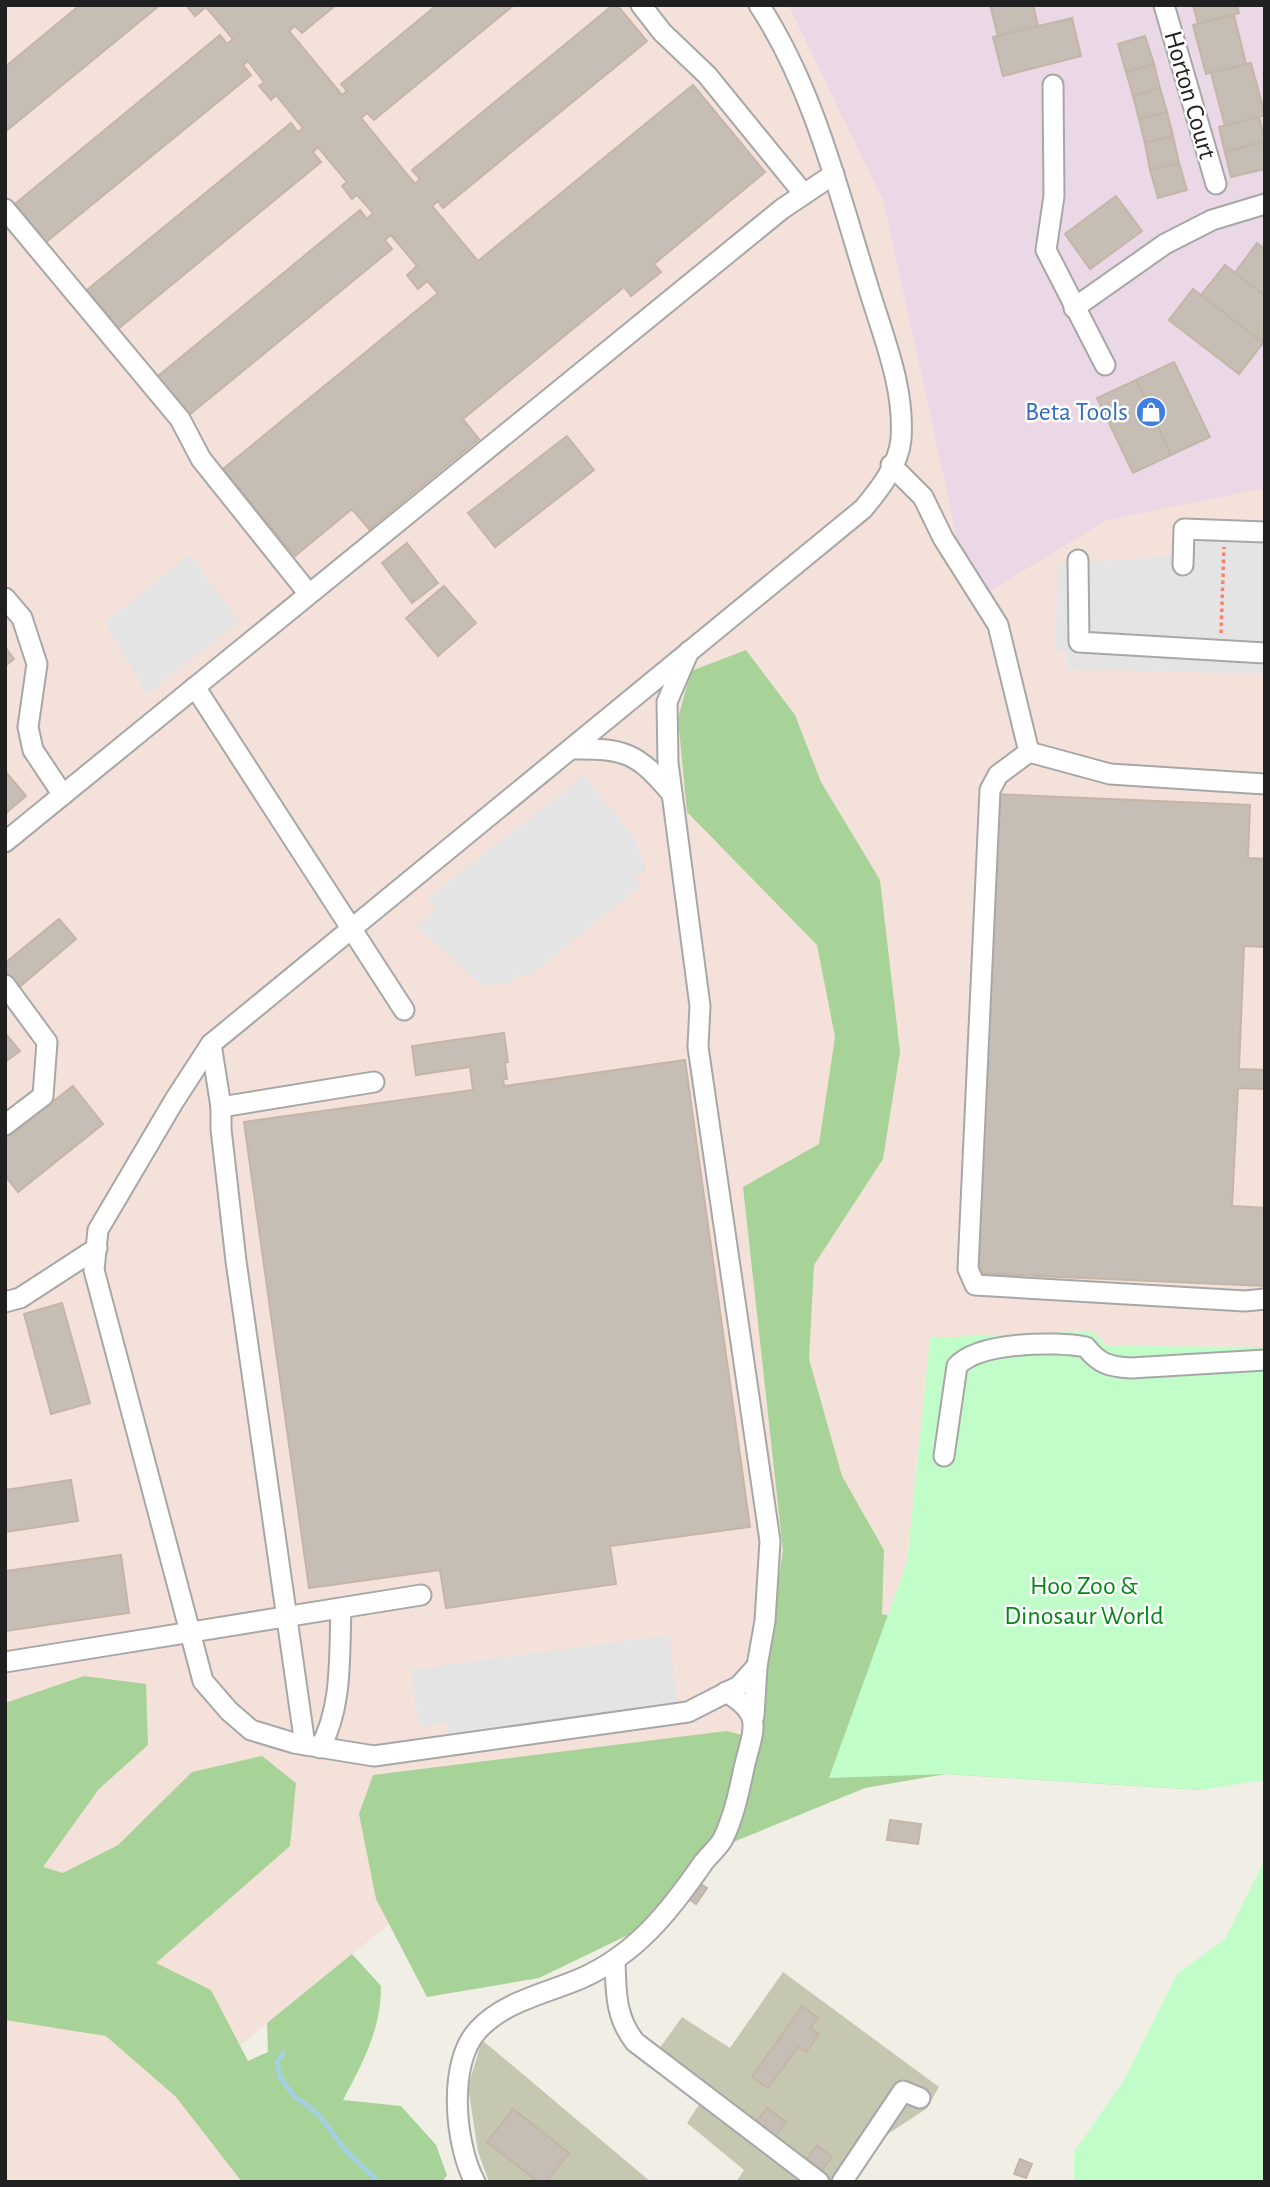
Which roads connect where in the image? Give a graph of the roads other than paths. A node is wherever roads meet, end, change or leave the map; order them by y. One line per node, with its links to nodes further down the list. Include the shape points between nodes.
1 (641, 5): 7 (street, via 707,75)
2 (759, 5): 5 (street, via 784,44)
3 (1164, 5): 6 (street, Horton Court)
4 (1053, 85): 10 (street, via 1054,196 1046,250)
5 (834, 174): 7 (street); 12 (street, via 900,392 901,442)
6 (1216, 184)
7 (804, 194): 16 (street)
8 (1265, 204): 10 (street, via 1212,220 1165,244)
9 (5, 209): 16 (street, via 180,419 201,459)
10 (1074, 308): 11 (street)
11 (1104, 365)
12 (891, 465): 18 (street, via 883,485 863,509); 22 (street, via 923,496 943,538 998,625)
13 (1265, 532): 15 (street, via 1184,529)
14 (1078, 560): 19 (street, via 1079,642)
15 (1183, 565)
16 (309, 594): 20 (street)
17 (5, 598): 25 (street, via 22,618 37,664 28,727 33,750)
18 (689, 651): 21 (street); 24 (street, via 667,702)
19 (1265, 653)
20 (195, 687): 25 (street); 27 (street)
21 (571, 749): 24 (street, via 614,748 649,767); 27 (street)
22 (1029, 752): 23 (street, via 1110,774); 35 (street, via 998,775 990,790 968,1269 975,1284)
23 (1265, 784)
24 (672, 794): 44 (street, via 700,1006 698,1047 770,1541)
25 (63, 795): 26 (street)
26 (5, 842)
27 (353, 928): 29 (street); 30 (street)
28 (5, 985): 33 (street, via 47,1042 43,1097)
29 (404, 1010)
30 (211, 1044): 32 (street); 34 (street, via 99,1230)
31 (374, 1082): 32 (street)
32 (221, 1107): 41 (street, via 236,1261)
33 (5, 1125)
34 (97, 1248): 36 (street, via 20,1298); 42 (street, via 94,1270)
35 (1265, 1299)
36 (5, 1301)
37 (1265, 1360): 38 (street, via 1131,1368 1109,1367 1095,1359 1086,1346 1071,1344 986,1350 957,1366)
38 (944, 1456)
39 (421, 1595): 40 (street)
40 (341, 1609): 41 (street); 47 (street, via 336,1704 331,1727)
41 (287, 1618): 42 (street); 47 (street)
42 (190, 1633): 43 (street); 47 (street, via 203,1681 229,1712 251,1730)
43 (5, 1662)
44 (757, 1666): 45 (street, via 739,1686); 46 (street)
45 (726, 1692): 46 (street, via 747,1704); 47 (street, via 688,1712 374,1756)
46 (754, 1716): 48 (street, via 738,1796 722,1841 671,1909)
47 (312, 1746)
48 (615, 1961): 50 (street, via 537,1994 477,2030 461,2064 457,2092 463,2150); 51 (street, via 616,2003 623,2027 635,2042)
49 (920, 2098): 52 (street, via 903,2091)
50 (475, 2182)
51 (819, 2182)
52 (842, 2182)

